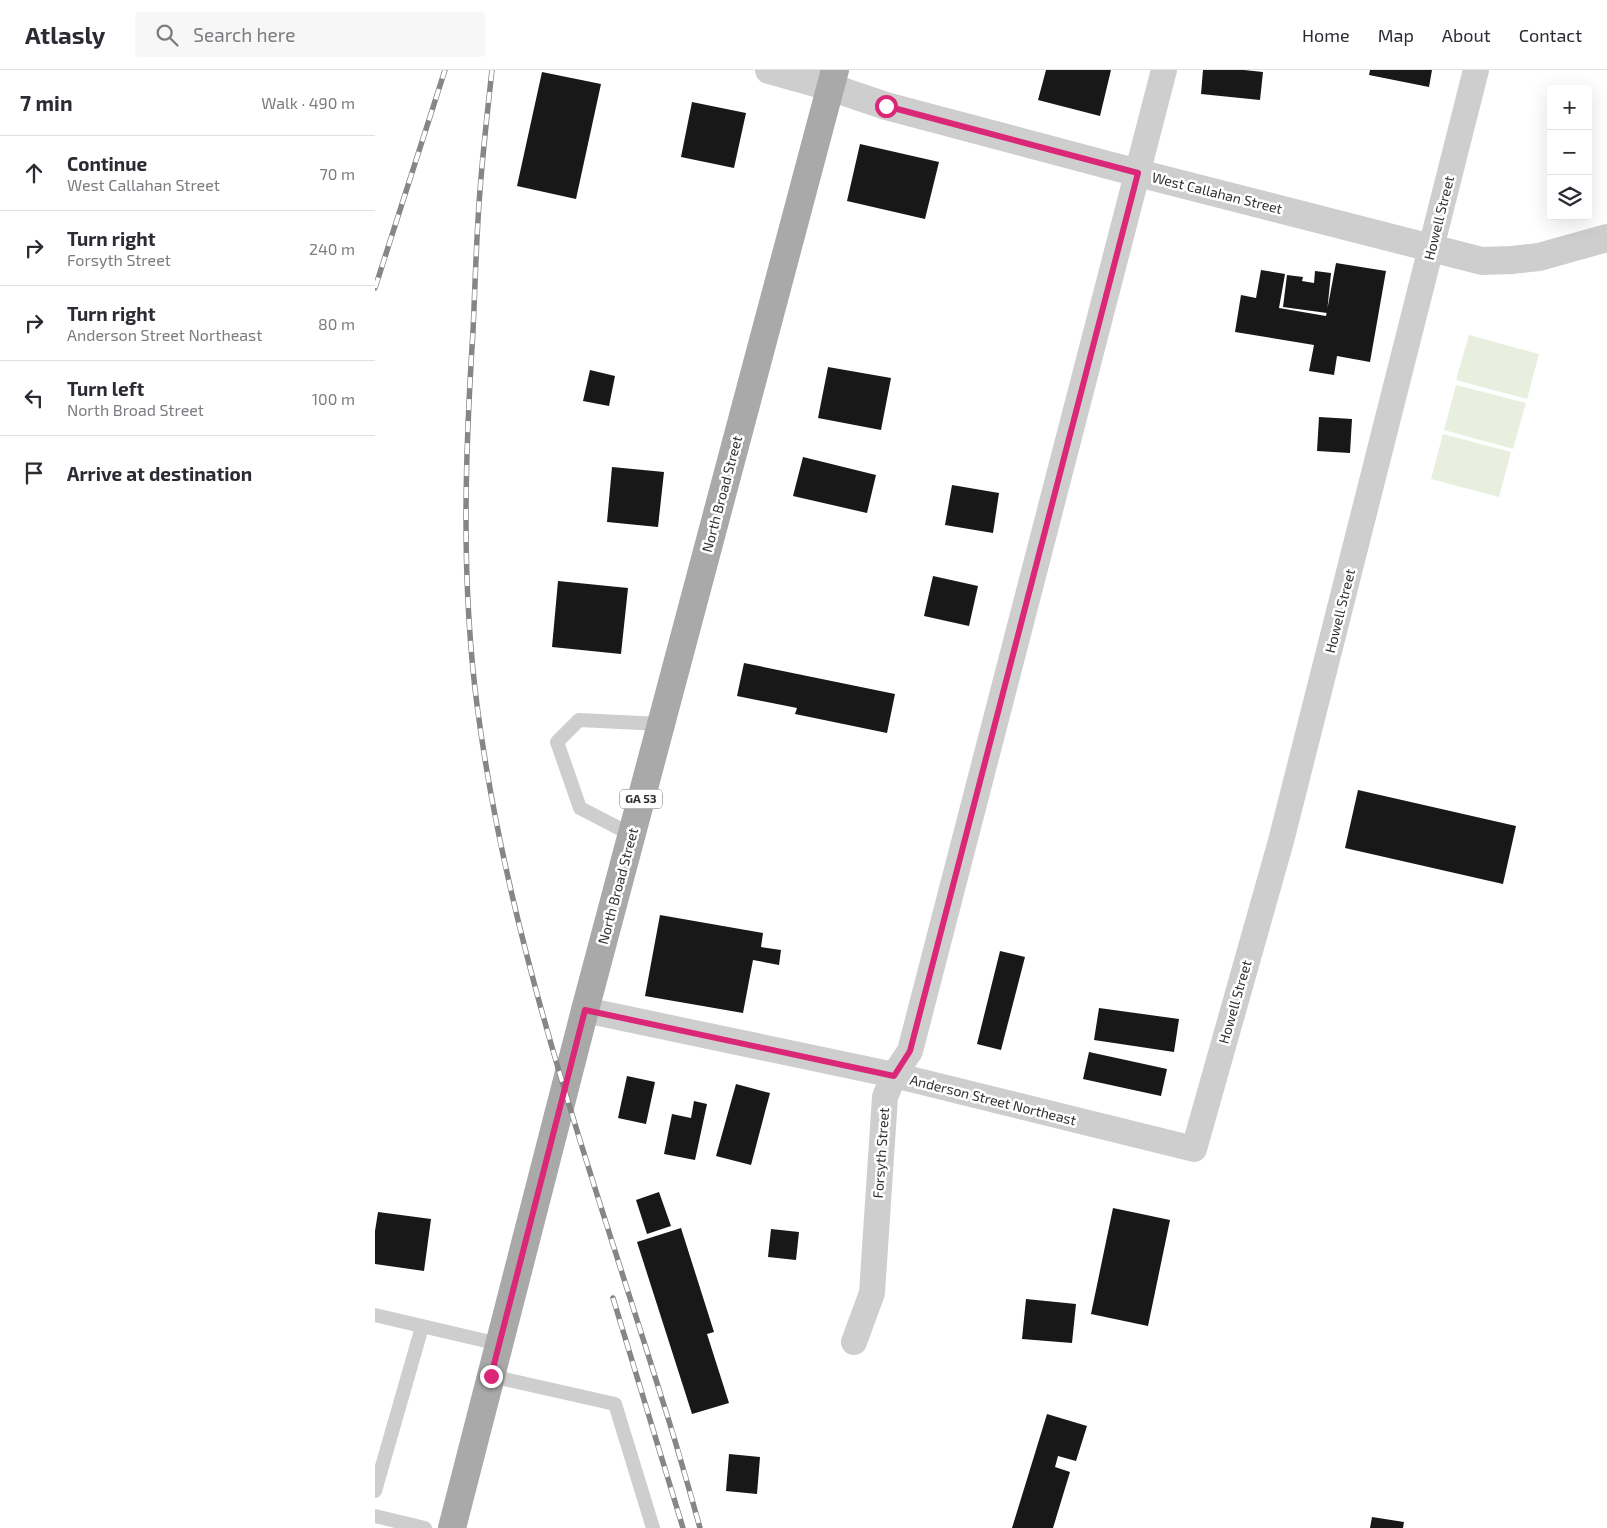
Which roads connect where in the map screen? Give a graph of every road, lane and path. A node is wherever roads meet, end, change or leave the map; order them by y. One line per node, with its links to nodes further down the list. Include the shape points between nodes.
1 (769, 70): 4 (street, West Callahan Street)
2 (1164, 70): 5 (street, Forsyth Street)
3 (1476, 70): 7 (street, Howell Street)
4 (833, 78): 5 (street, West Callahan Street, via 886,106); 8 (main road, North Broad Street / GA 53)
5 (1138, 173): 7 (street, West Callahan Street); 11 (street, Forsyth Street, via 910,1051)
6 (1607, 238): 7 (street, West Callahan Street, via 1539,257 1512,260 1482,261)
7 (1432, 248): 12 (street, Howell Street, via 1281,841)
8 (661, 724): 9 (main road, North Broad Street / GA 53); 9 (lane, via 579,720 557,742 580,808)
9 (632, 835): 10 (main road, North Broad Street / GA 53)
10 (585, 1010): 11 (street, Anderson Street Northeast); 16 (main road, North Broad Street / GA 53)
11 (894, 1076): 12 (street, Anderson Street Northeast); 15 (street, Forsyth Street, via 885,1097 872,1293)
12 (1194, 1149)
13 (375, 1315): 14 (lane)
14 (422, 1327): 16 (lane); 18 (lane)
15 (854, 1342)
16 (499, 1344): 17 (main road, North Broad Street / GA 53)
17 (491, 1376): 21 (main road, North Broad Street / GA 53); 22 (lane, via 615,1404)
18 (375, 1490)
19 (375, 1516): 20 (lane)
20 (425, 1528)
21 (452, 1528)
22 (653, 1528)

